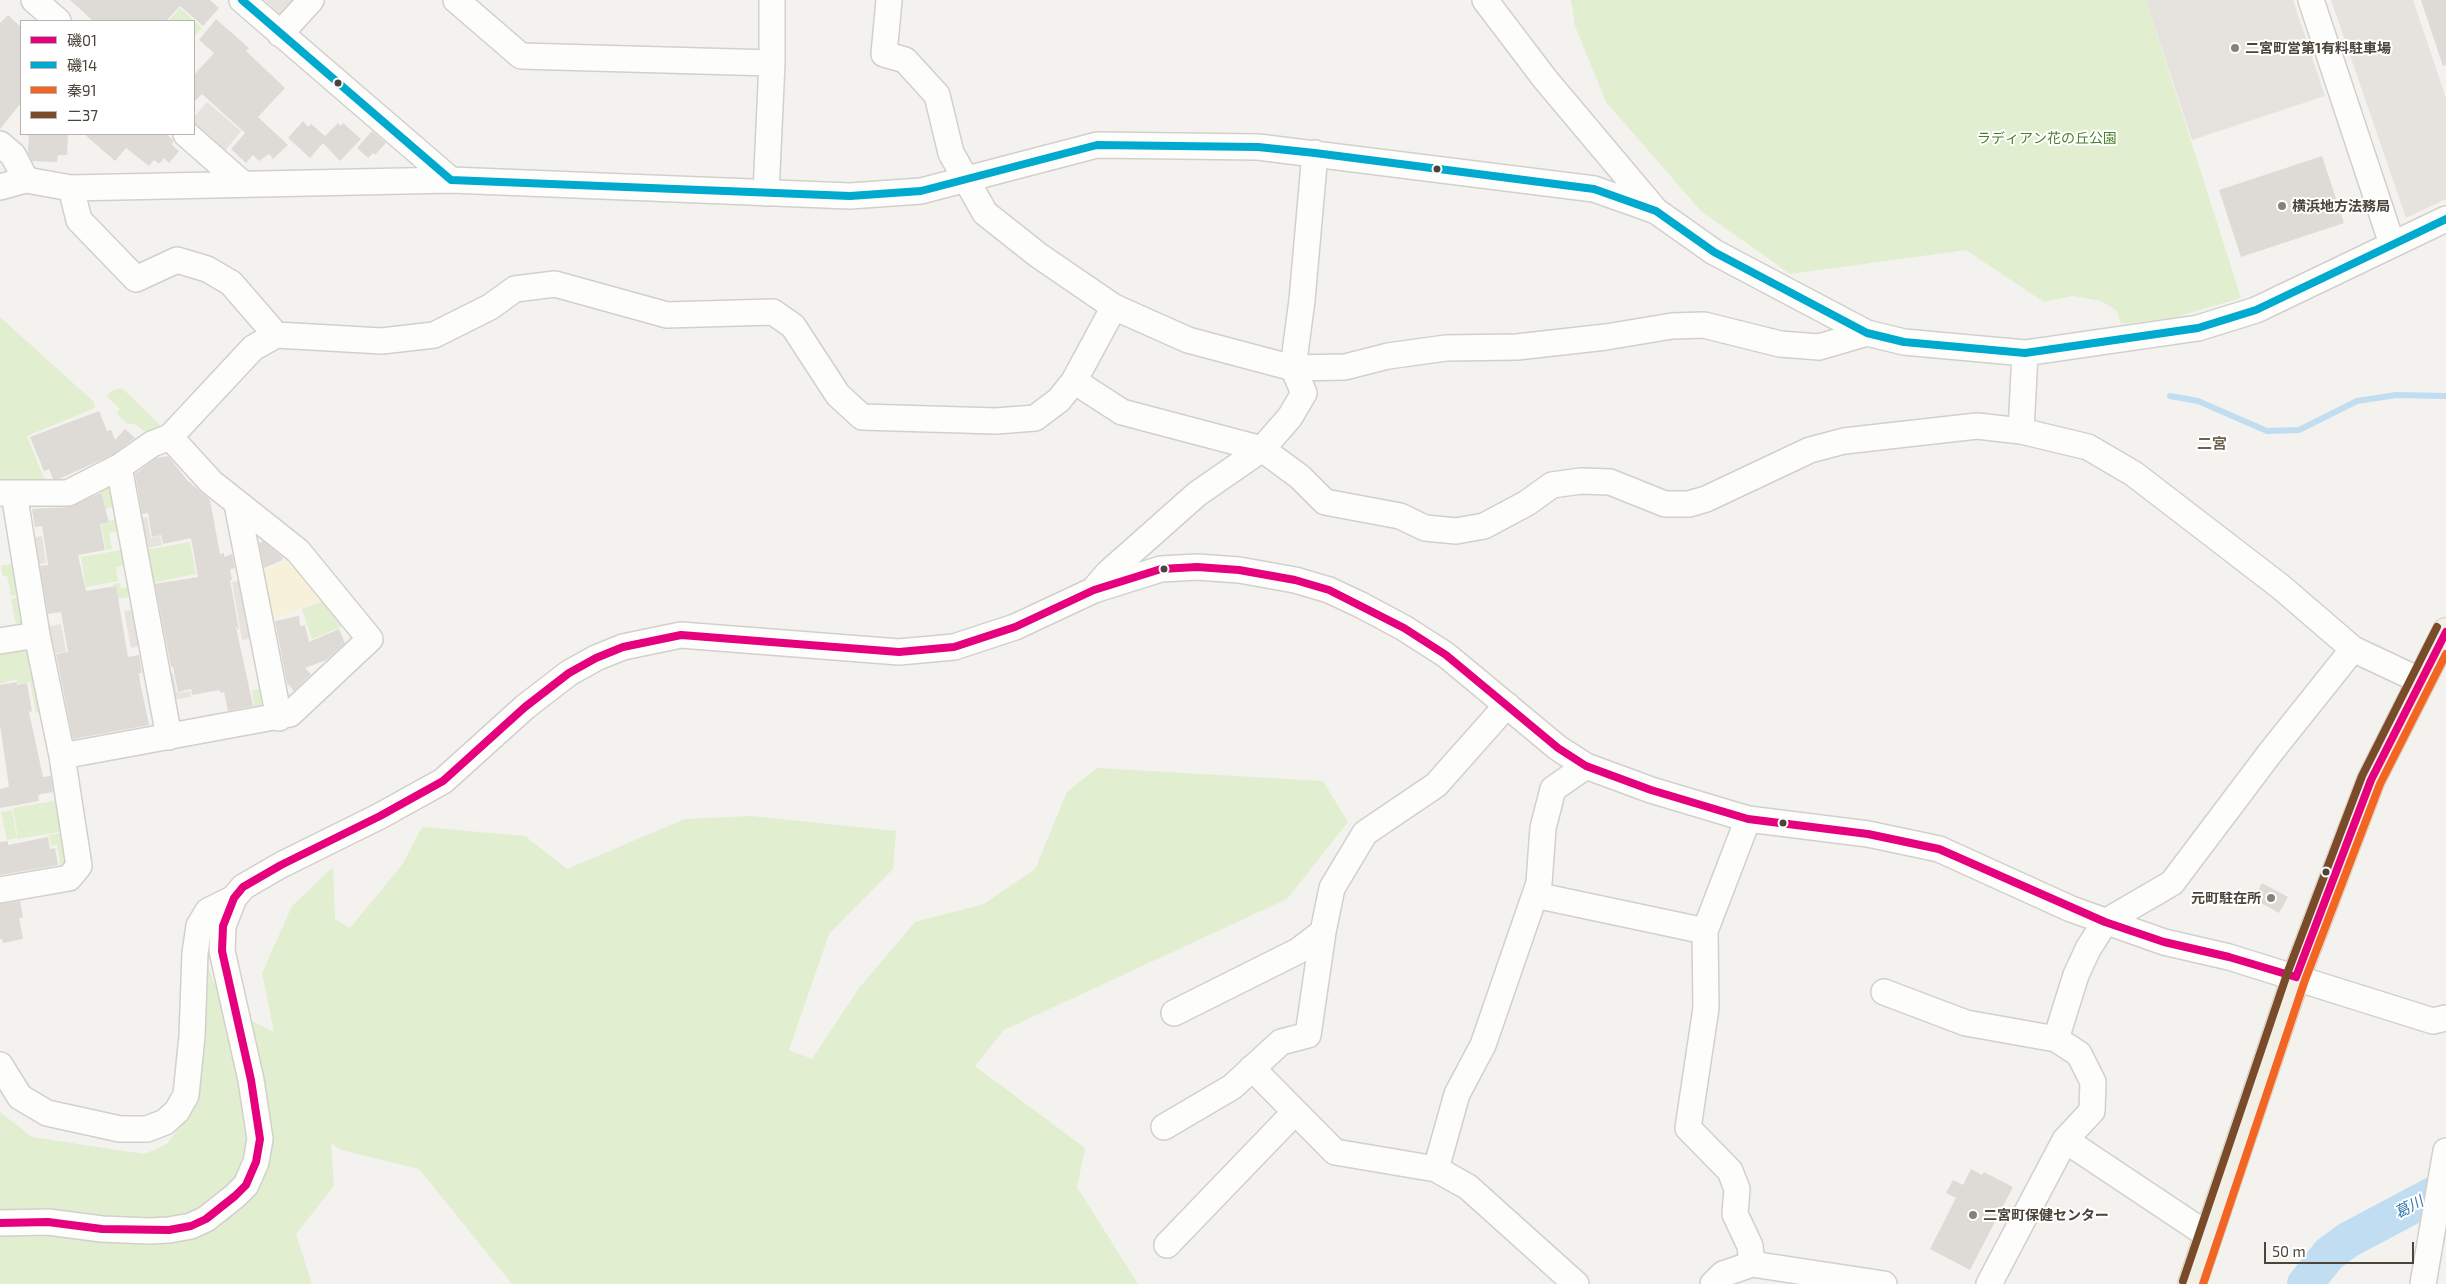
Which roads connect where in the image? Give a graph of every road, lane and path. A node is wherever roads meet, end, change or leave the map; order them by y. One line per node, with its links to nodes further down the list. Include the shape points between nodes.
1 (34, 0): 9 (street)
2 (242, 0): 10 (street)
3 (311, 0): 10 (street)
4 (456, 0): 11 (street, via 521,56)
5 (772, 0): 11 (street)
6 (889, 0): 15 (street, via 884,54 905,60 937,95 951,153)
7 (1485, 0): 22 (street, via 1545,79)
8 (2311, 0): 24 (street)
9 (57, 20)
10 (280, 34): 17 (street)
11 (772, 63): 21 (street)
12 (187, 135): 18 (street)
13 (0, 144): 16 (street, via 12,155)
14 (1315, 153): 15 (street, via 1249,147 1096,145); 22 (street, via 1594,189); 29 (street)
15 (966, 178): 21 (street, via 921,191 850,196); 25 (street, via 985,213 1038,255)
16 (26, 180): 19 (street); 20 (street)
17 (451, 180): 18 (street); 21 (street)
18 (243, 184): 20 (street)
19 (0, 187)
20 (71, 188): 27 (street, via 78,220 136,279 177,260 207,269 231,283)
21 (766, 193)
22 (1656, 211): 26 (street, via 1714,252)
23 (2446, 219): 24 (street)
24 (2392, 244): 28 (street, via 2256,310 2198,328)
25 (1114, 307): 29 (street, via 1188,340); 30 (street)
26 (1868, 333): 28 (street, via 1904,342); 29 (street, via 1819,347 1780,344 1704,325 1672,326 1517,347 1446,348 1388,356 1345,367)
27 (276, 335): 30 (street, via 382,341 434,335 490,307 515,289 555,284 667,315 773,312 793,326 838,395 862,417 996,421 1035,418 1059,400); 32 (street, via 253,348)
28 (2025, 353): 31 (street)
29 (1293, 368): 33 (street, via 1304,393 1290,418)
30 (1074, 381): 33 (street, via 1122,412)
31 (2021, 431): 33 (street, via 1978,426 1844,441 1810,450 1689,504 1666,504 1610,482 1552,485 1527,503 1484,526 1456,531 1425,528 1400,516 1325,502 1300,477); 41 (street, via 2088,447 2134,474 2281,587)
32 (170, 437): 34 (street, via 152,444); 36 (street, via 211,482)
33 (1262, 449): 37 (street, via 1197,494 1108,573)
34 (119, 467): 35 (street, via 68,493); 45 (street)
35 (7, 493): 39 (street)
36 (237, 504): 44 (street); 44 (street, via 298,551 370,639 290,714)
37 (1094, 590): 43 (street, via 1161,569 1179,568 1239,570 1295,580 1337,594 1404,628 1446,655); 51 (street, via 1015,627 954,648 930,651 899,652 681,635 624,647 596,658 563,678 443,781 281,865 243,887)
38 (2446, 632): 42 (main road)
39 (37, 635): 40 (street); 46 (street)
40 (0, 641)
41 (2353, 648): 42 (street); 52 (street, via 2172,883)
42 (2421, 681): 55 (main road, via 2371,780)
43 (1507, 705): 47 (street, via 1558,748); 54 (street, via 1436,785 1365,833 1332,888)
44 (279, 718): 45 (street)
45 (169, 736): 46 (street)
46 (62, 756): 49 (street, via 79,866 69,878)
47 (1586, 766): 48 (street, via 1660,793); 50 (street, via 1553,790 1543,828 1539,883)
48 (1748, 819): 52 (street, via 1868,834 1939,849); 53 (street)
49 (0, 890)
50 (1535, 895): 53 (street); 66 (street, via 1483,1045 1457,1094)
51 (234, 898): 60 (street, via 208,911 199,926 186,1095 177,1111 165,1122 147,1129 120,1129 47,1113 20,1097); 67 (street, via 223,926 222,950 251,1080 260,1139 256,1162 246,1185 206,1218 191,1226 169,1230 102,1229 48,1222)
52 (2105, 922): 55 (street, via 2164,942); 59 (street, via 2076,975)
53 (1705, 931): 70 (street, via 1706,1008 1688,1128 1730,1171 1737,1189 1735,1214 1750,1246)
54 (1323, 932): 57 (street, via 1298,951); 61 (street, via 1308,1035 1281,1042)
55 (2296, 977): 58 (street, via 2433,1021); 68 (main road)
56 (1884, 992): 59 (street, via 1966,1023)
57 (1174, 1013)
58 (2446, 1018)
59 (2056, 1039): 64 (street, via 2079,1054 2093,1082 2092,1111)
60 (0, 1065)
61 (1252, 1068): 62 (street); 63 (street, via 1232,1087)
62 (1295, 1112): 66 (street, via 1335,1152); 69 (street)
63 (1164, 1127)
64 (2065, 1140): 68 (street); 74 (street)
65 (2446, 1153): 76 (street)
66 (1436, 1169): 72 (street, via 1468,1186)
67 (0, 1223)
68 (2209, 1236): 75 (main road)
69 (1167, 1246)
70 (1752, 1264): 71 (street); 73 (street, via 1723,1274)
71 (1875, 1283)
72 (1576, 1284)
73 (1714, 1284)
74 (1990, 1284)
75 (2192, 1284)
76 (2423, 1284)

